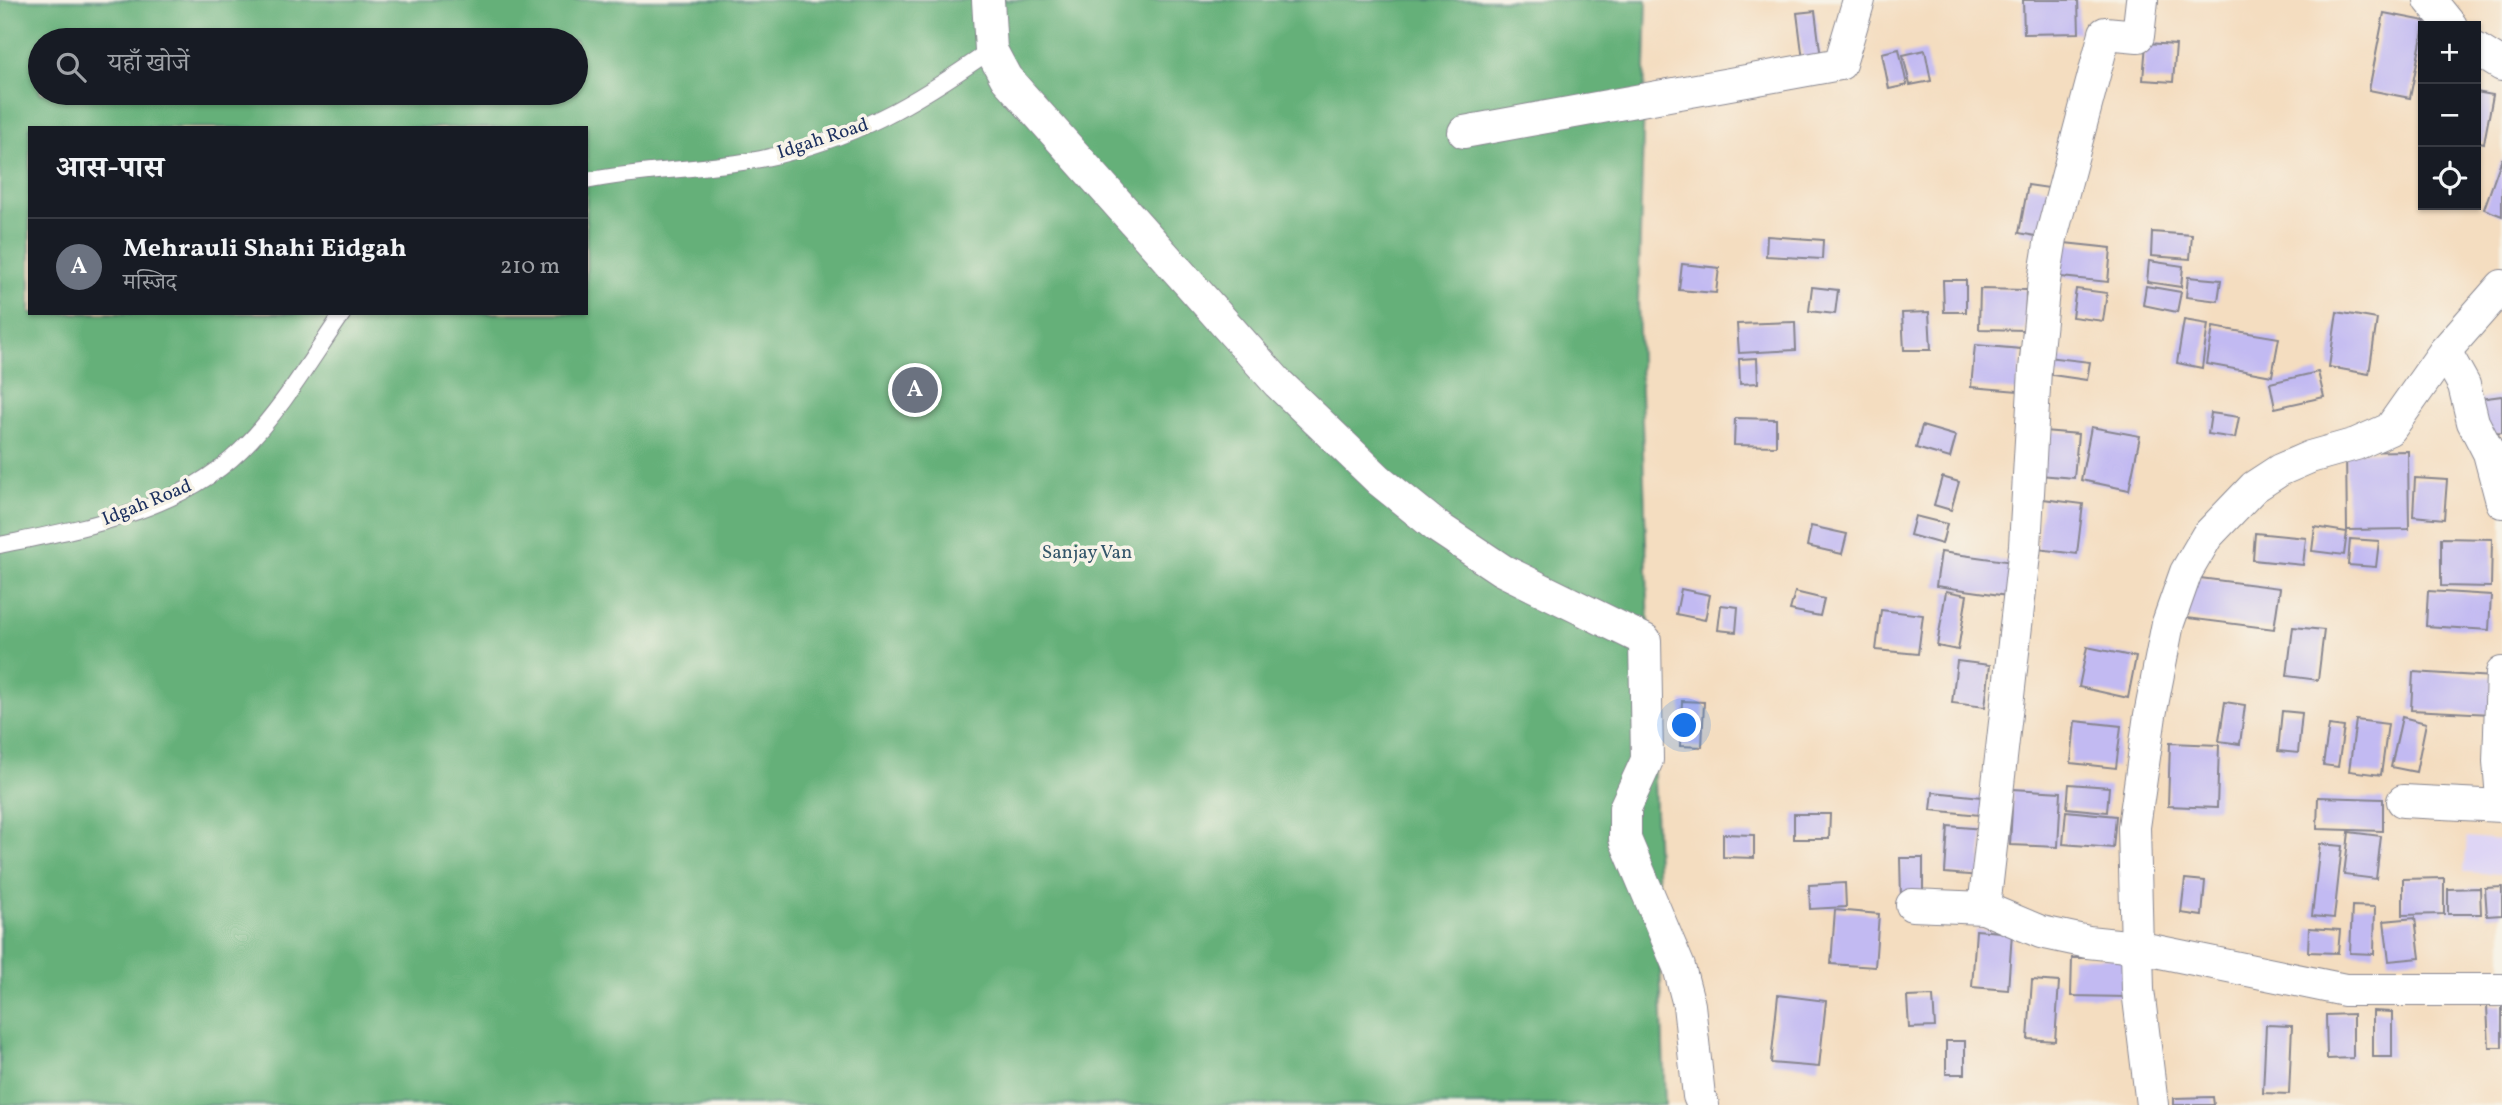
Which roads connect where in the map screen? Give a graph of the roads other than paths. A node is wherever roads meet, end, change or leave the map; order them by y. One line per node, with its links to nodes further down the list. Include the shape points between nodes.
1 (988, 0): 6 (street)
2 (1859, 0): 9 (street, via 1840,64)
3 (2142, 0): 21 (street, via 2138,36 2105,33 2051,238 2035,370 2025,546)
4 (2430, 0): 5 (street)
5 (2447, 21)
6 (991, 50): 10 (lane, Idgah Road, via 898,112 809,147 759,159); 24 (street, via 1006,78 1278,383 1379,480 1502,570 1644,640 1647,760 1625,808 1625,839 1679,967)
7 (2481, 52): 8 (street)
8 (2502, 65)
9 (1464, 132)
10 (588, 181)
11 (2502, 286): 13 (street)
12 (342, 315): 15 (lane, Idgah Road, via 268,419 240,451 202,480 160,502 96,524)
13 (2445, 351): 14 (street, via 2464,385); 22 (street, via 2390,429 2300,461 2254,487 2207,536 2186,572 2168,623 2136,796)
14 (2502, 502)
15 (0, 545)
16 (2502, 673): 17 (street)
17 (2502, 799)
18 (2403, 801): 19 (street)
19 (2502, 806)
20 (1912, 905): 21 (street)
21 (1984, 908): 22 (street, via 2041,932)
22 (2136, 947): 23 (street, via 2345,990); 25 (street)
23 (2502, 990)
24 (1703, 1105)
25 (2152, 1105)

